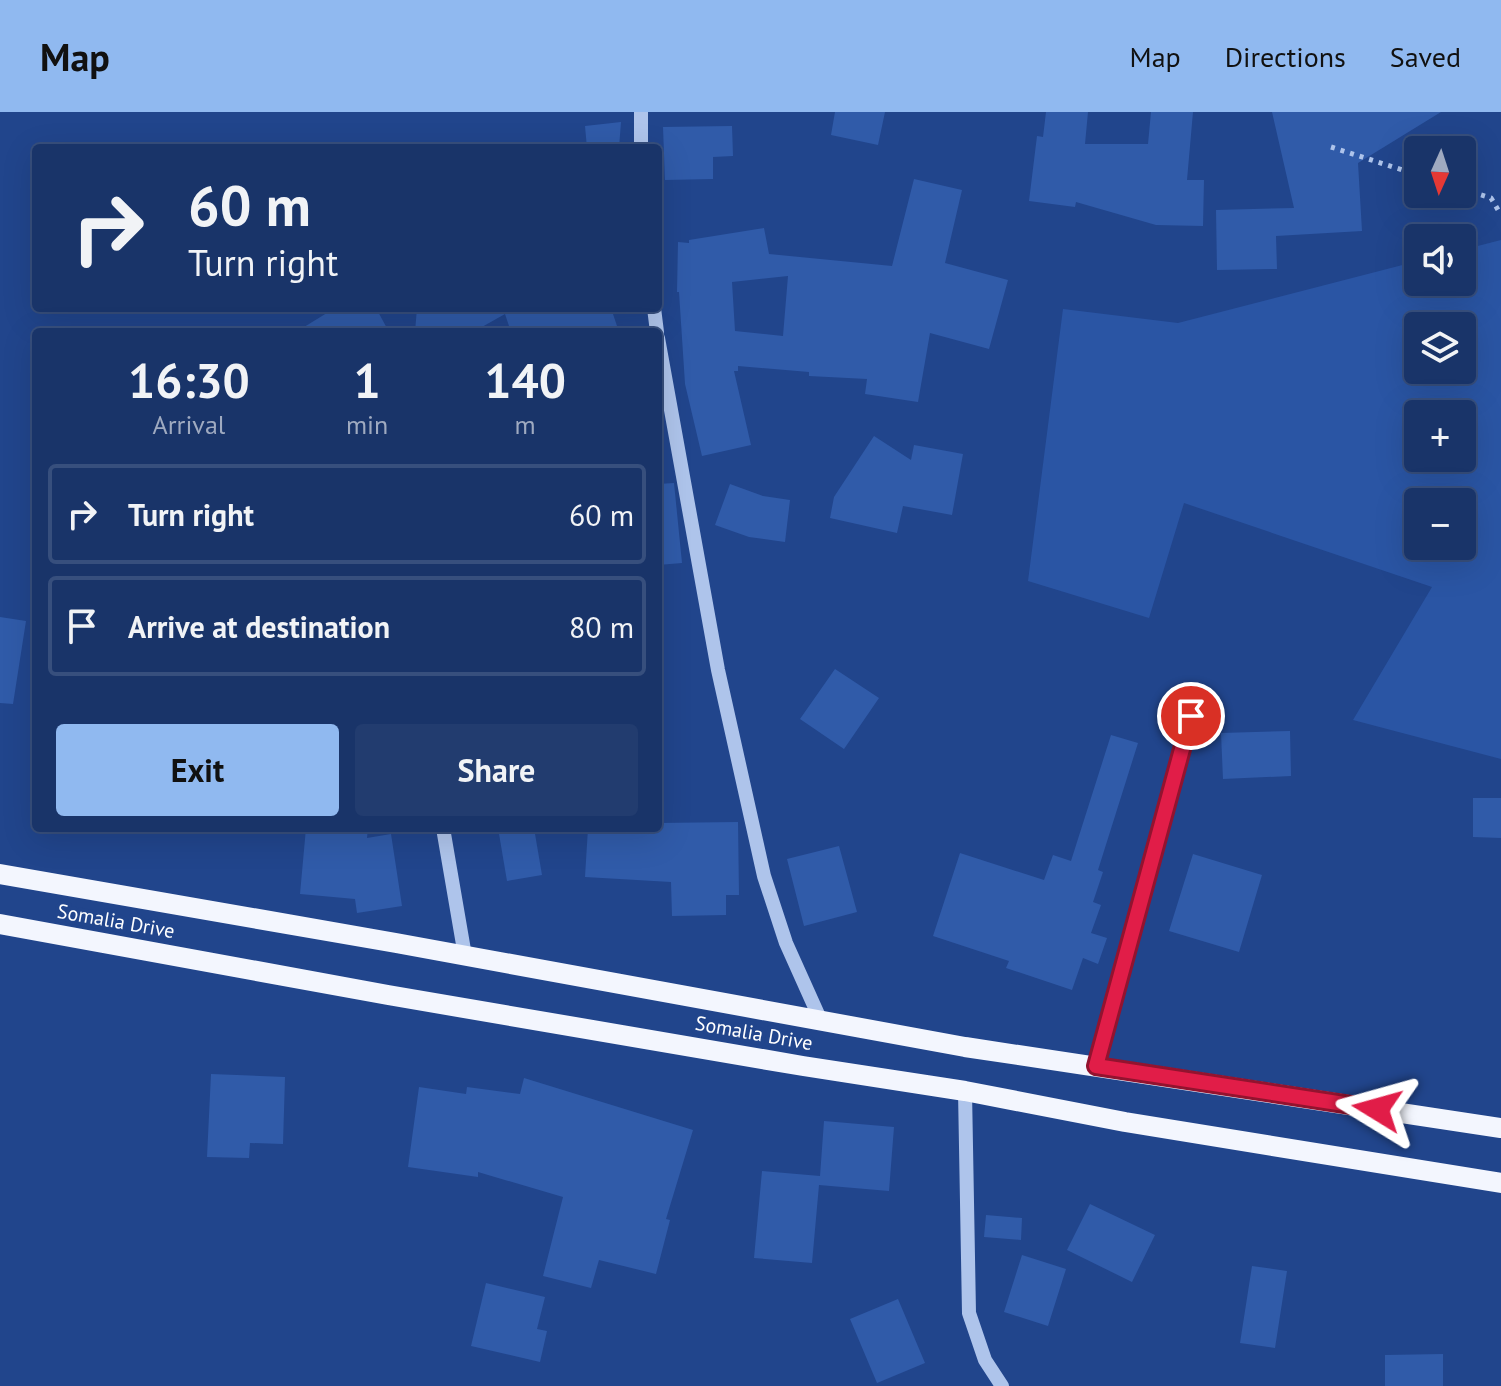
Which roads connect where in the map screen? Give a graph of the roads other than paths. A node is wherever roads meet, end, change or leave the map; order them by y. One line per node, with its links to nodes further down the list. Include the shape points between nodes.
1 (641, 112): 2 (street)
2 (641, 144)
3 (662, 360): 9 (street, via 718,670 764,876 786,943)
4 (1191, 716): 10 (street)
5 (444, 832): 8 (street)
6 (0, 874): 8 (main road, Somalia Drive)
7 (0, 924): 11 (main road, Somalia Drive)
8 (465, 956): 9 (main road, Somalia Drive)
9 (821, 1021): 10 (main road, Somalia Drive)
10 (1096, 1066): 12 (main road, Somalia Drive)
11 (965, 1091): 13 (main road, Somalia Drive); 14 (street, via 969,1313 985,1360)
12 (1501, 1128)
13 (1501, 1183)
14 (1002, 1386)

